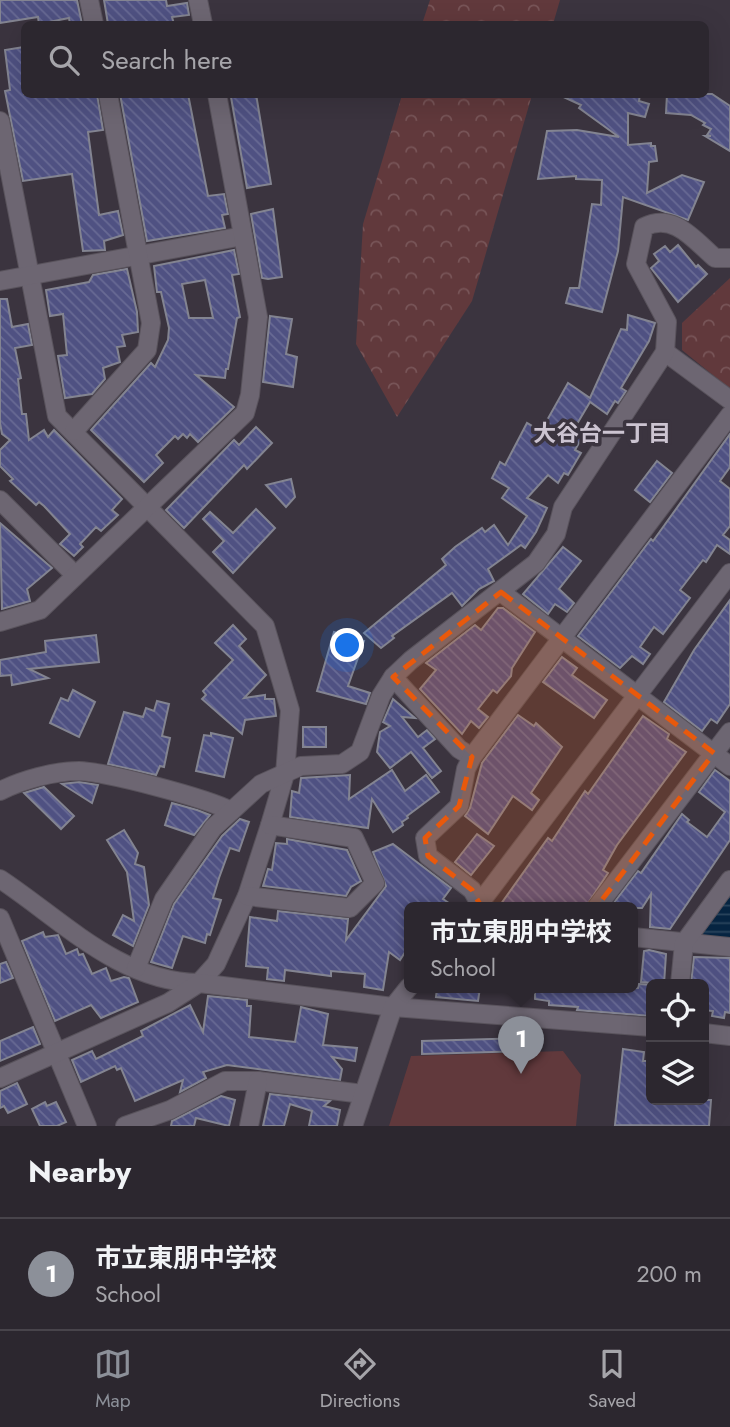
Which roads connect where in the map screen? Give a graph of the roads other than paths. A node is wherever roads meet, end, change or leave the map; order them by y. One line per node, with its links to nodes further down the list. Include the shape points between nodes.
1 (89, 0): 3 (street)
2 (198, 0): 4 (street)
3 (93, 21)
4 (202, 21)
5 (109, 98): 9 (street)
6 (218, 98): 8 (street)
7 (0, 121): 11 (street)
8 (243, 236): 9 (street); 18 (street, via 258,317 245,413)
9 (139, 254): 11 (street); 16 (street, via 150,323 147,350)
10 (730, 258): 13 (street, via 715,258 679,226 667,222 645,227 636,264 667,322)
11 (29, 275): 12 (street); 16 (street, via 57,416)
12 (0, 281)
13 (666, 352): 14 (street); 21 (street, via 563,507 553,541 537,563)
14 (730, 400)
15 (730, 415): 23 (street)
16 (74, 431): 18 (street)
17 (0, 500): 20 (street)
18 (148, 508): 20 (street); 30 (street, via 265,626 290,710)
19 (730, 573): 25 (street)
20 (75, 575): 22 (street, via 40,610)
21 (501, 592): 23 (street); 24 (street)
22 (0, 622)
23 (561, 639): 25 (street); 28 (street)
24 (393, 677): 28 (street, via 459,749); 30 (street, via 360,752 342,765 301,766)
25 (638, 696): 27 (street); 38 (street)
26 (730, 732): 27 (street)
27 (714, 753): 29 (street); 39 (street)
28 (472, 757): 37 (street, via 459,806 425,838 428,856 471,890)
29 (730, 766)
30 (285, 774): 32 (street, via 261,784); 33 (street)
31 (0, 791): 32 (street, via 78,771)
32 (231, 811): 44 (street, via 191,857 164,900)
33 (270, 825): 36 (street); 36 (street, via 354,838 375,883 350,908)
34 (0, 879): 44 (street, via 83,942)
35 (730, 880): 42 (street)
36 (247, 896): 46 (street, via 216,964)
37 (477, 902)
38 (482, 902)
39 (601, 902)
40 (0, 918): 52 (street)
41 (638, 938): 42 (street)
42 (684, 943): 43 (street); 45 (street)
43 (730, 947)
44 (136, 968): 46 (street, via 168,981)
45 (680, 979)
46 (199, 983): 48 (street); 52 (street, via 168,1003)
47 (404, 993): 48 (street)
48 (393, 1007): 49 (street); 55 (street)
49 (646, 1027)
50 (709, 1034): 51 (street)
51 (730, 1036)
52 (58, 1052): 53 (street); 57 (street)
53 (0, 1078)
54 (258, 1081): 55 (street); 56 (street, via 225,1081); 59 (street)
55 (363, 1094): 60 (street)
56 (168, 1118): 58 (street)
57 (88, 1126)
58 (125, 1126)
59 (249, 1126)
60 (353, 1126)

